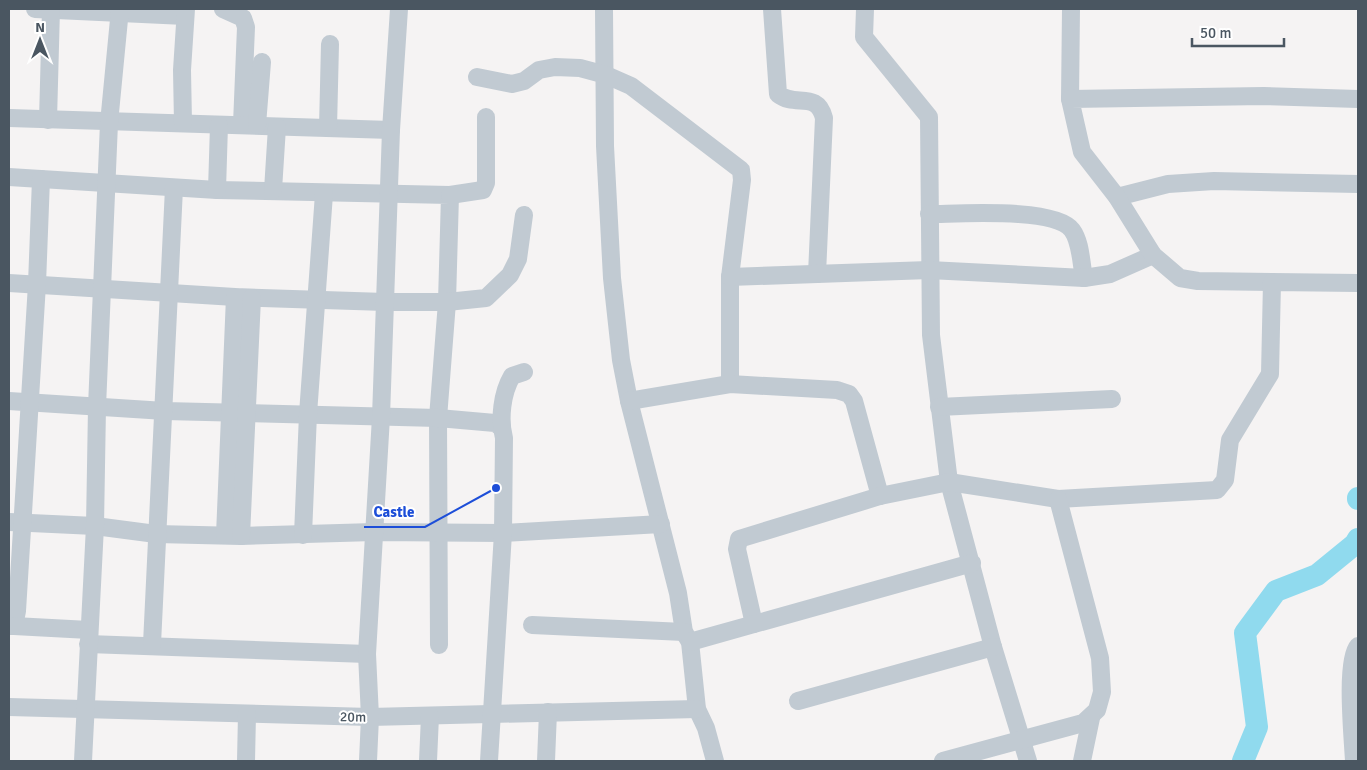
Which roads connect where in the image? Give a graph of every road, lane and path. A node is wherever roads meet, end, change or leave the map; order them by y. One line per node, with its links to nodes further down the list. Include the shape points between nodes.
1 (43, 9): 8 (street); 18 (street)
2 (223, 9): 22 (street, via 243,18 246,27)
3 (400, 9): 25 (street)
4 (604, 9): 12 (street)
5 (772, 9): 41 (street, via 778,94 783,98 815,102 822,109 824,118)
6 (865, 9): 37 (street, via 864,37 929,117)
7 (1071, 9): 14 (street)
8 (120, 11): 9 (street); 19 (street)
9 (185, 12): 20 (street)
10 (330, 44): 24 (street)
11 (262, 62): 22 (street)
12 (606, 75): 13 (street, via 580,68 555,67 539,70 524,81 512,84); 42 (street, via 631,86 741,170); 58 (street, via 605,146 612,278)
13 (477, 77)
14 (1070, 99): 15 (street, via 1264,96); 36 (street, via 1082,152)
15 (1358, 99)
16 (486, 117): 35 (street, via 486,183 483,190)
17 (9, 118): 18 (street)
18 (48, 120): 19 (street)
19 (109, 123): 20 (street); 28 (street)
20 (183, 123): 21 (street)
21 (219, 125): 22 (street); 31 (street)
22 (250, 125): 23 (street)
23 (277, 127): 24 (street); 32 (street)
24 (328, 128): 25 (street)
25 (391, 130): 34 (street)
26 (9, 177): 27 (street)
27 (41, 179): 28 (street); 47 (street)
28 (107, 184): 30 (street); 48 (street)
29 (1358, 184): 36 (street, via 1205,182 1168,184)
30 (174, 188): 31 (street); 49 (street)
31 (217, 190): 32 (street)
32 (273, 190): 33 (street)
33 (324, 194): 34 (street); 51 (street)
34 (390, 195): 35 (street); 52 (street)
35 (450, 195): 53 (street)
36 (1117, 197): 39 (street)
37 (929, 214): 40 (street); 43 (street, via 1023,214 1066,224 1077,241)
38 (524, 216): 53 (street, via 518,259 502,285 486,298)
39 (1153, 255): 43 (street, via 1110,274); 44 (street, via 1180,278)
40 (929, 270): 41 (street); 43 (street); 61 (street, via 931,335)
41 (817, 274): 42 (street)
42 (730, 277): 55 (street)
43 (1084, 278)
44 (1272, 282): 46 (street); 70 (street, via 1270,374 1230,440 1225,480 1217,490)
45 (9, 283): 47 (street)
46 (1358, 283)
47 (37, 284): 48 (street); 59 (street)
48 (103, 288): 49 (street); 60 (street)
49 (171, 293): 50 (street); 62 (street)
50 (243, 297): 51 (street); 63 (street)
51 (315, 299): 52 (street); 64 (street)
52 (386, 302): 53 (street); 65 (street)
53 (447, 302): 66 (street)
54 (524, 372): 67 (street, via 512,376 506,387)
55 (730, 384): 58 (street); 69 (street, via 837,390 848,394 854,400)
56 (1112, 399): 61 (street)
57 (9, 401): 59 (street)
58 (629, 401): 72 (street)
59 (29, 402): 60 (street); 71 (street)
60 (98, 407): 62 (street); 73 (street)
61 (939, 407): 68 (street)
62 (165, 411): 63 (street); 77 (street)
63 (239, 413): 64 (street); 78 (street)
64 (308, 414): 65 (street); 79 (street)
65 (381, 417): 66 (street); 74 (street)
66 (438, 418): 67 (street, via 495,423); 75 (street)
67 (502, 428): 76 (street)
68 (949, 482): 69 (street); 70 (street); 80 (street)
69 (880, 496): 81 (street, via 739,539 737,550)
70 (1058, 499): 100 (street, via 1100,658 1102,692)
71 (16, 522): 73 (street); 83 (street)
72 (662, 524): 76 (street); 85 (street)
73 (95, 526): 77 (street); 84 (street)
74 (374, 532): 75 (street); 79 (street); 90 (street)
75 (438, 532): 76 (street); 87 (street)
76 (503, 533): 97 (street)
77 (156, 534): 78 (street); 86 (street)
78 (233, 535): 79 (street)
79 (304, 535)
80 (972, 564): 81 (street); 89 (street)
81 (754, 624): 85 (street)
82 (532, 625): 85 (street)
83 (12, 626): 84 (street)
84 (88, 637): 86 (street); 94 (street)
85 (687, 637): 93 (street)
86 (152, 644): 90 (street)
87 (439, 645)
88 (1358, 646): 112 (street, via 1350,672)
89 (993, 647): 91 (street); 101 (street)
90 (367, 654): 99 (street)
91 (798, 701)
92 (9, 707): 94 (street, 20m)
93 (697, 709): 95 (street, 20m); 108 (street, via 706,728)
94 (85, 710): 96 (street, 20m); 102 (street)
95 (548, 712): 97 (street, 20m); 107 (street)
96 (247, 714): 99 (street, 20m); 103 (street)
97 (493, 714): 98 (street, 20m); 106 (street)
98 (430, 716): 99 (street, 20m); 105 (street)
99 (370, 717): 104 (street)
100 (1091, 718): 101 (street); 111 (street)
101 (1022, 741): 109 (street); 110 (street)
102 (82, 761)
103 (246, 761)
104 (368, 761)
105 (428, 761)
106 (489, 761)
107 (546, 761)
108 (714, 761)
109 (943, 761)
110 (1028, 761)
111 (1082, 761)
112 (1354, 761)

